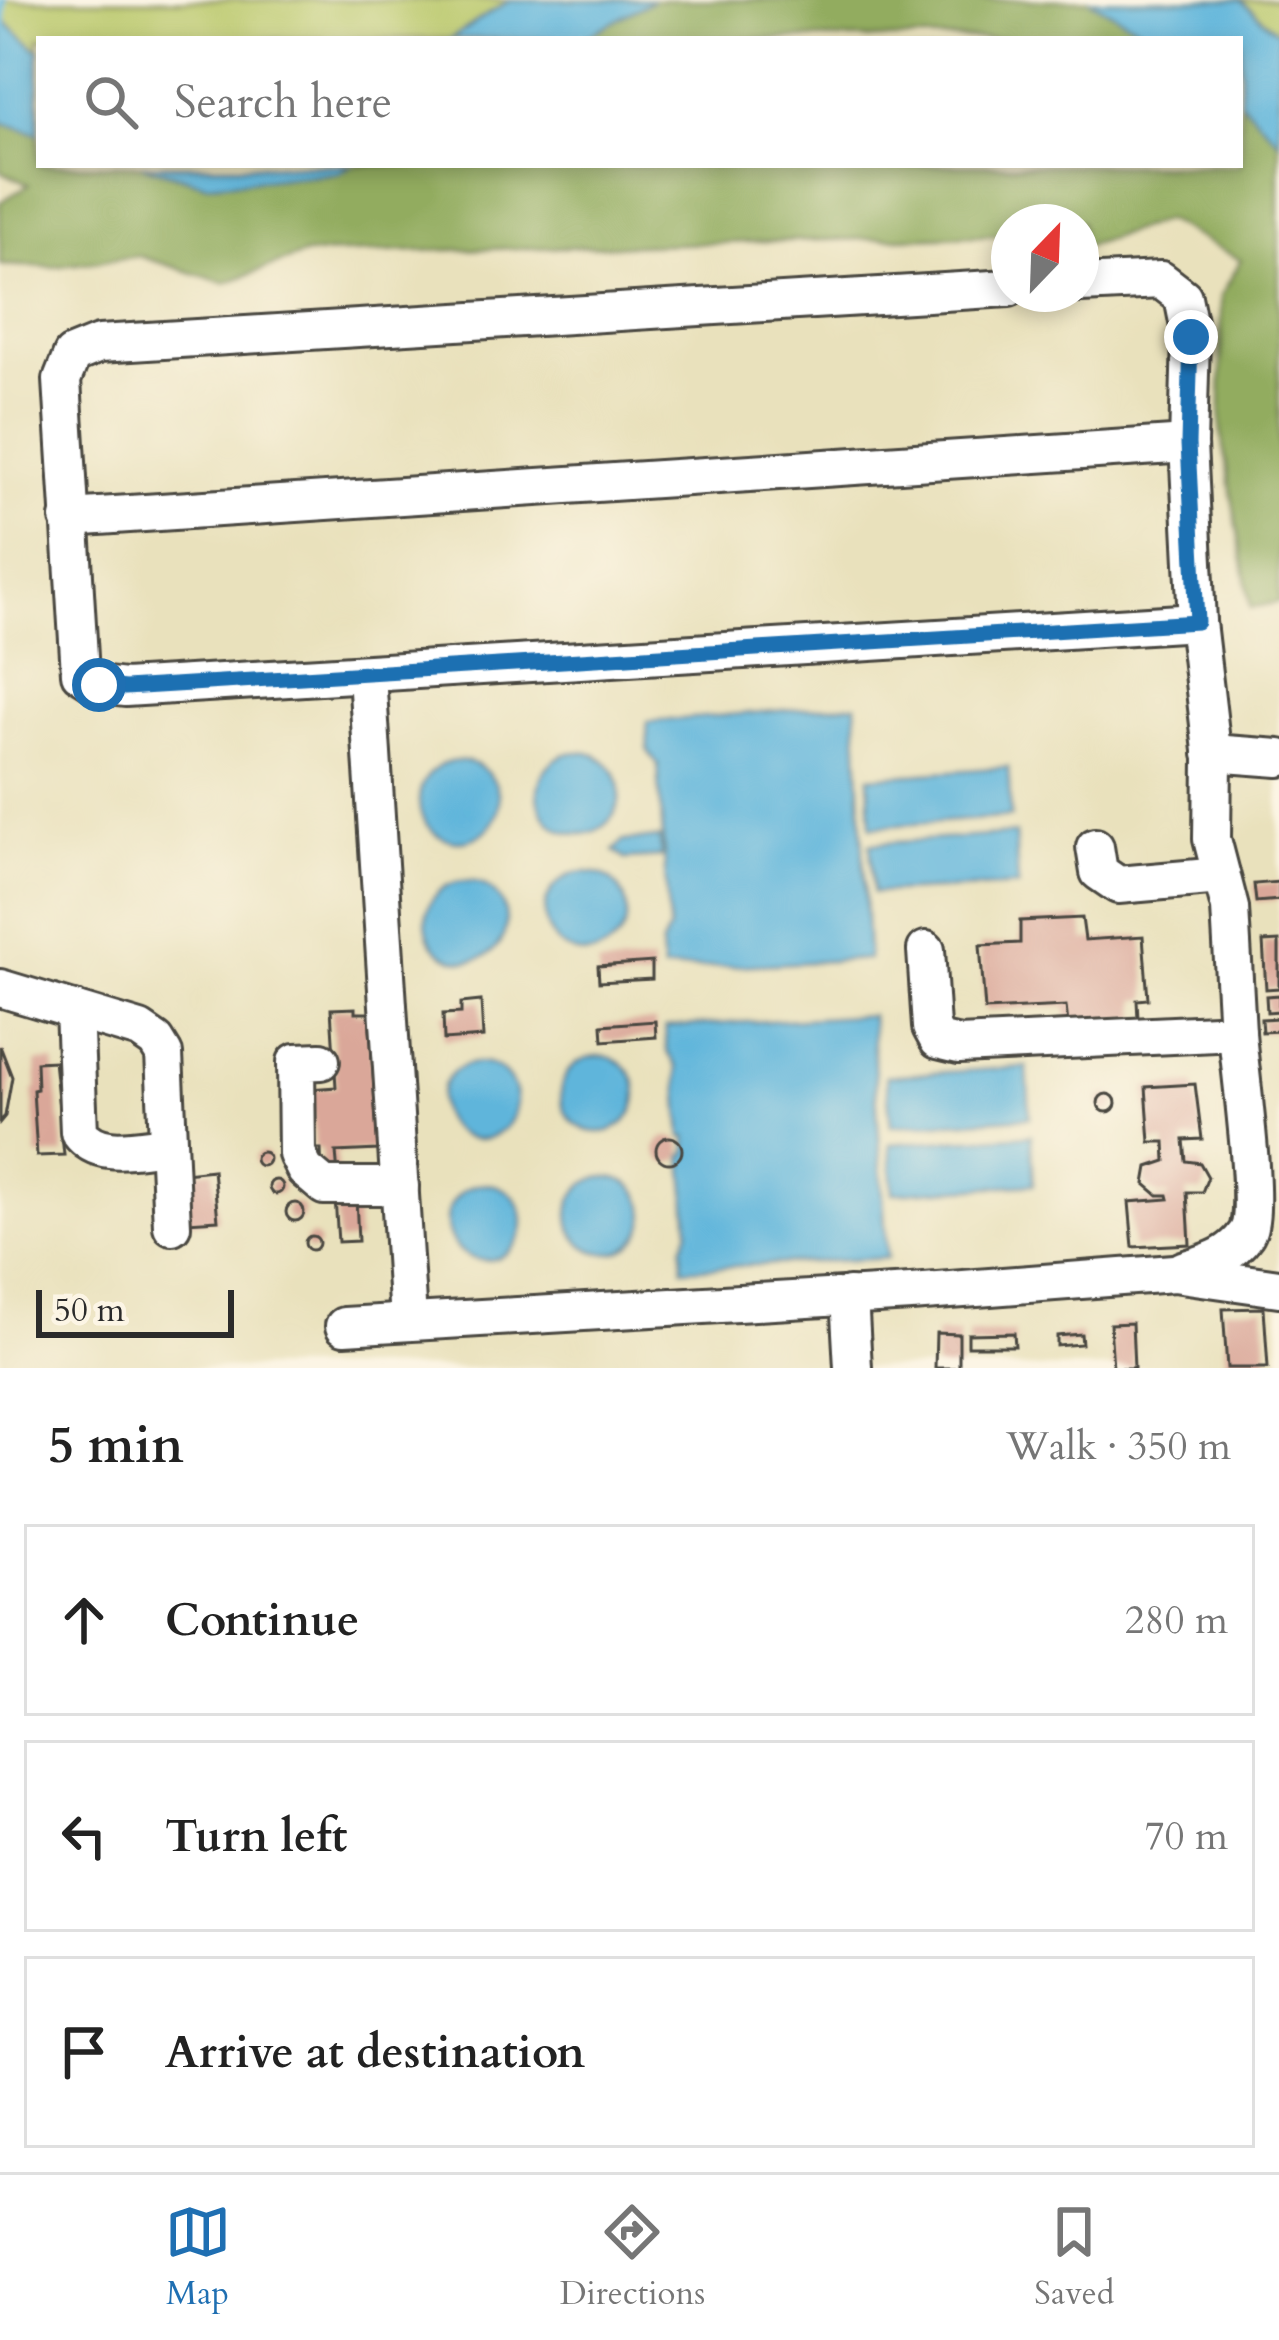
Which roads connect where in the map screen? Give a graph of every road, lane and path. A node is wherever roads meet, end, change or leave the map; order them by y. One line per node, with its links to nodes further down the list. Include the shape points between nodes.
1 (1099, 283): 3 (lane, via 1161,280 1183,297 1191,337)
2 (991, 289): 4 (lane, via 99,344 73,355 62,380)
3 (1188, 444): 4 (lane); 5 (lane)
4 (69, 518): 6 (lane, via 80,673 99,685)
5 (1197, 622): 6 (lane); 7 (lane)
6 (367, 675): 17 (lane)
7 (1212, 753): 8 (lane); 10 (lane, via 1212,838)
8 (1279, 758)
9 (1095, 847): 10 (lane, via 1099,872 1118,885)
10 (1221, 876): 14 (lane)
11 (926, 950): 14 (lane, via 938,1040)
12 (0, 988): 13 (lane)
13 (74, 1010): 16 (lane, via 155,1041 164,1054); 16 (lane, via 79,1132 100,1150)
14 (1237, 1031): 19 (lane, via 1249,1232 1222,1258)
15 (321, 1060): 17 (lane, via 296,1062 297,1154 305,1170 324,1186)
16 (168, 1145): 18 (lane)
17 (400, 1186): 22 (lane)
18 (172, 1226)
19 (1174, 1273): 20 (lane); 21 (lane)
20 (1279, 1288)
21 (850, 1296): 22 (lane); 24 (lane)
22 (408, 1320): 23 (lane)
23 (344, 1325)
24 (853, 1368)

